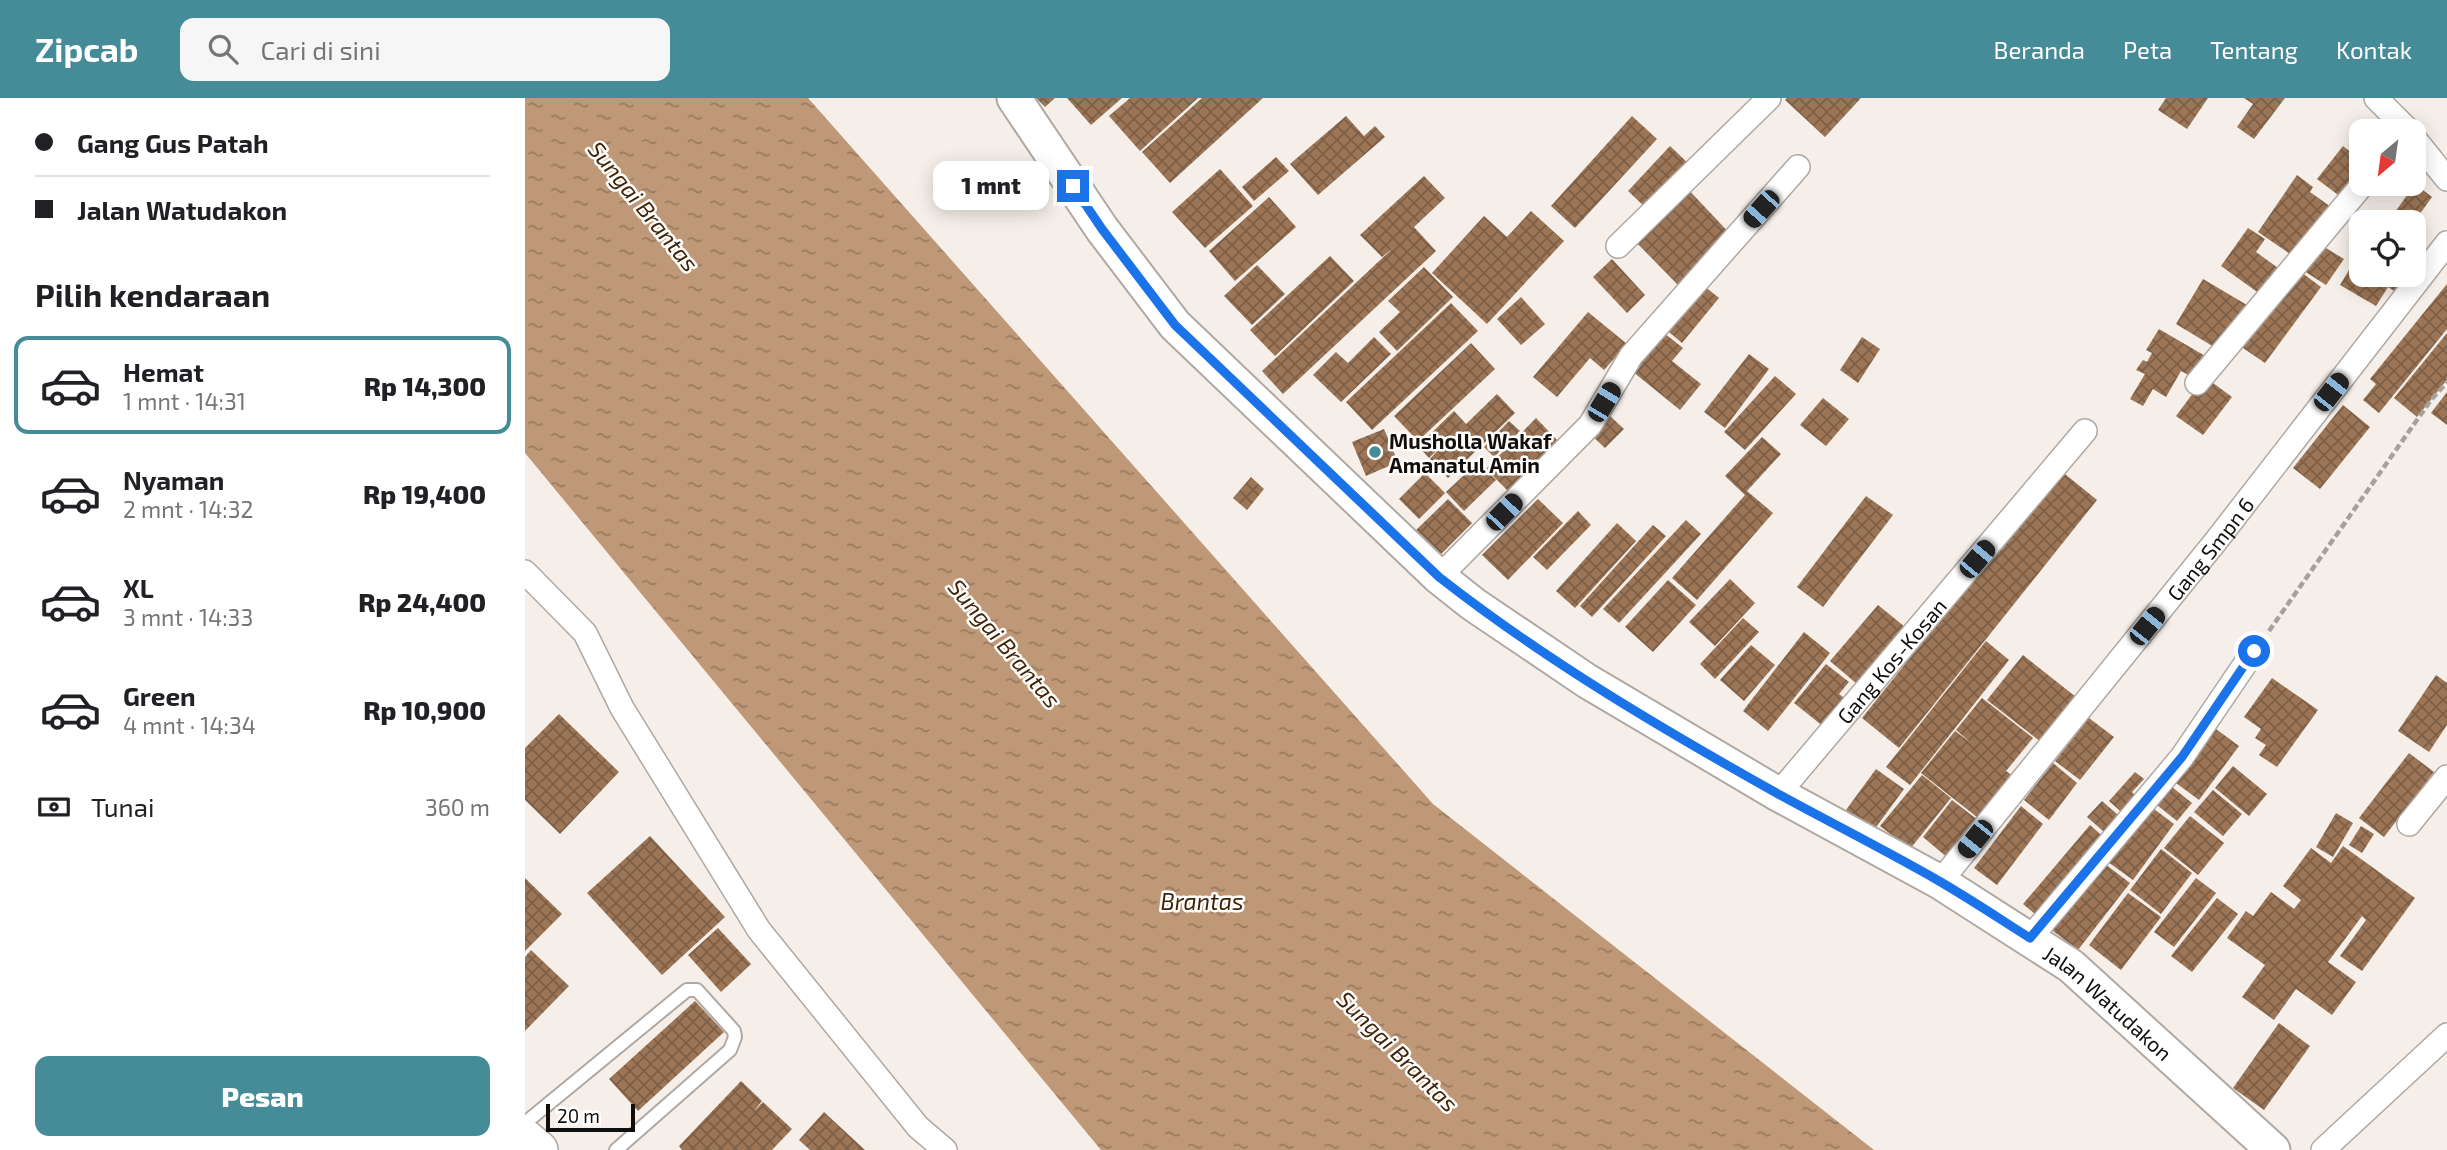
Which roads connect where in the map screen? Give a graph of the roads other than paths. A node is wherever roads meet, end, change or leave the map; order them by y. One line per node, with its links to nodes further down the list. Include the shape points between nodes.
1 (1014, 98): 14 (main road, Jalan Watudakon, via 1102,229 1175,325)
2 (1769, 98): 10 (street)
3 (2376, 98): 4 (street)
4 (2396, 119)
5 (2426, 153): 7 (street)
6 (1798, 167): 14 (street, via 1631,356 1590,425)
7 (2447, 179)
8 (2353, 196): 11 (street)
9 (2447, 243): 19 (street, Gang Smpn 6, via 2216,541)
10 (1618, 246)
11 (2197, 383)
12 (2085, 430): 17 (street, Gang Kos-Kosan)
13 (525, 572): 26 (street, via 585,633 622,708 759,930 918,1128)
14 (1439, 577): 17 (main road, Jalan Watudakon, via 1587,681)
15 (2254, 651): 20 (street, via 2182,757)
16 (2447, 777): 18 (street)
17 (1778, 794): 19 (main road, Jalan Watudakon)
18 (2409, 824)
19 (1940, 882): 20 (main road, Jalan Watudakon)
20 (2030, 938): 27 (main road, Jalan Watudakon, via 2071,966)
21 (2447, 1035): 28 (street)
22 (525, 1123): 25 (lane, via 687,990 697,990 734,1031 734,1044)
23 (525, 1138): 24 (main road)
24 (539, 1150)
25 (616, 1150)
26 (945, 1150)
27 (2273, 1150)
28 (2323, 1150)

